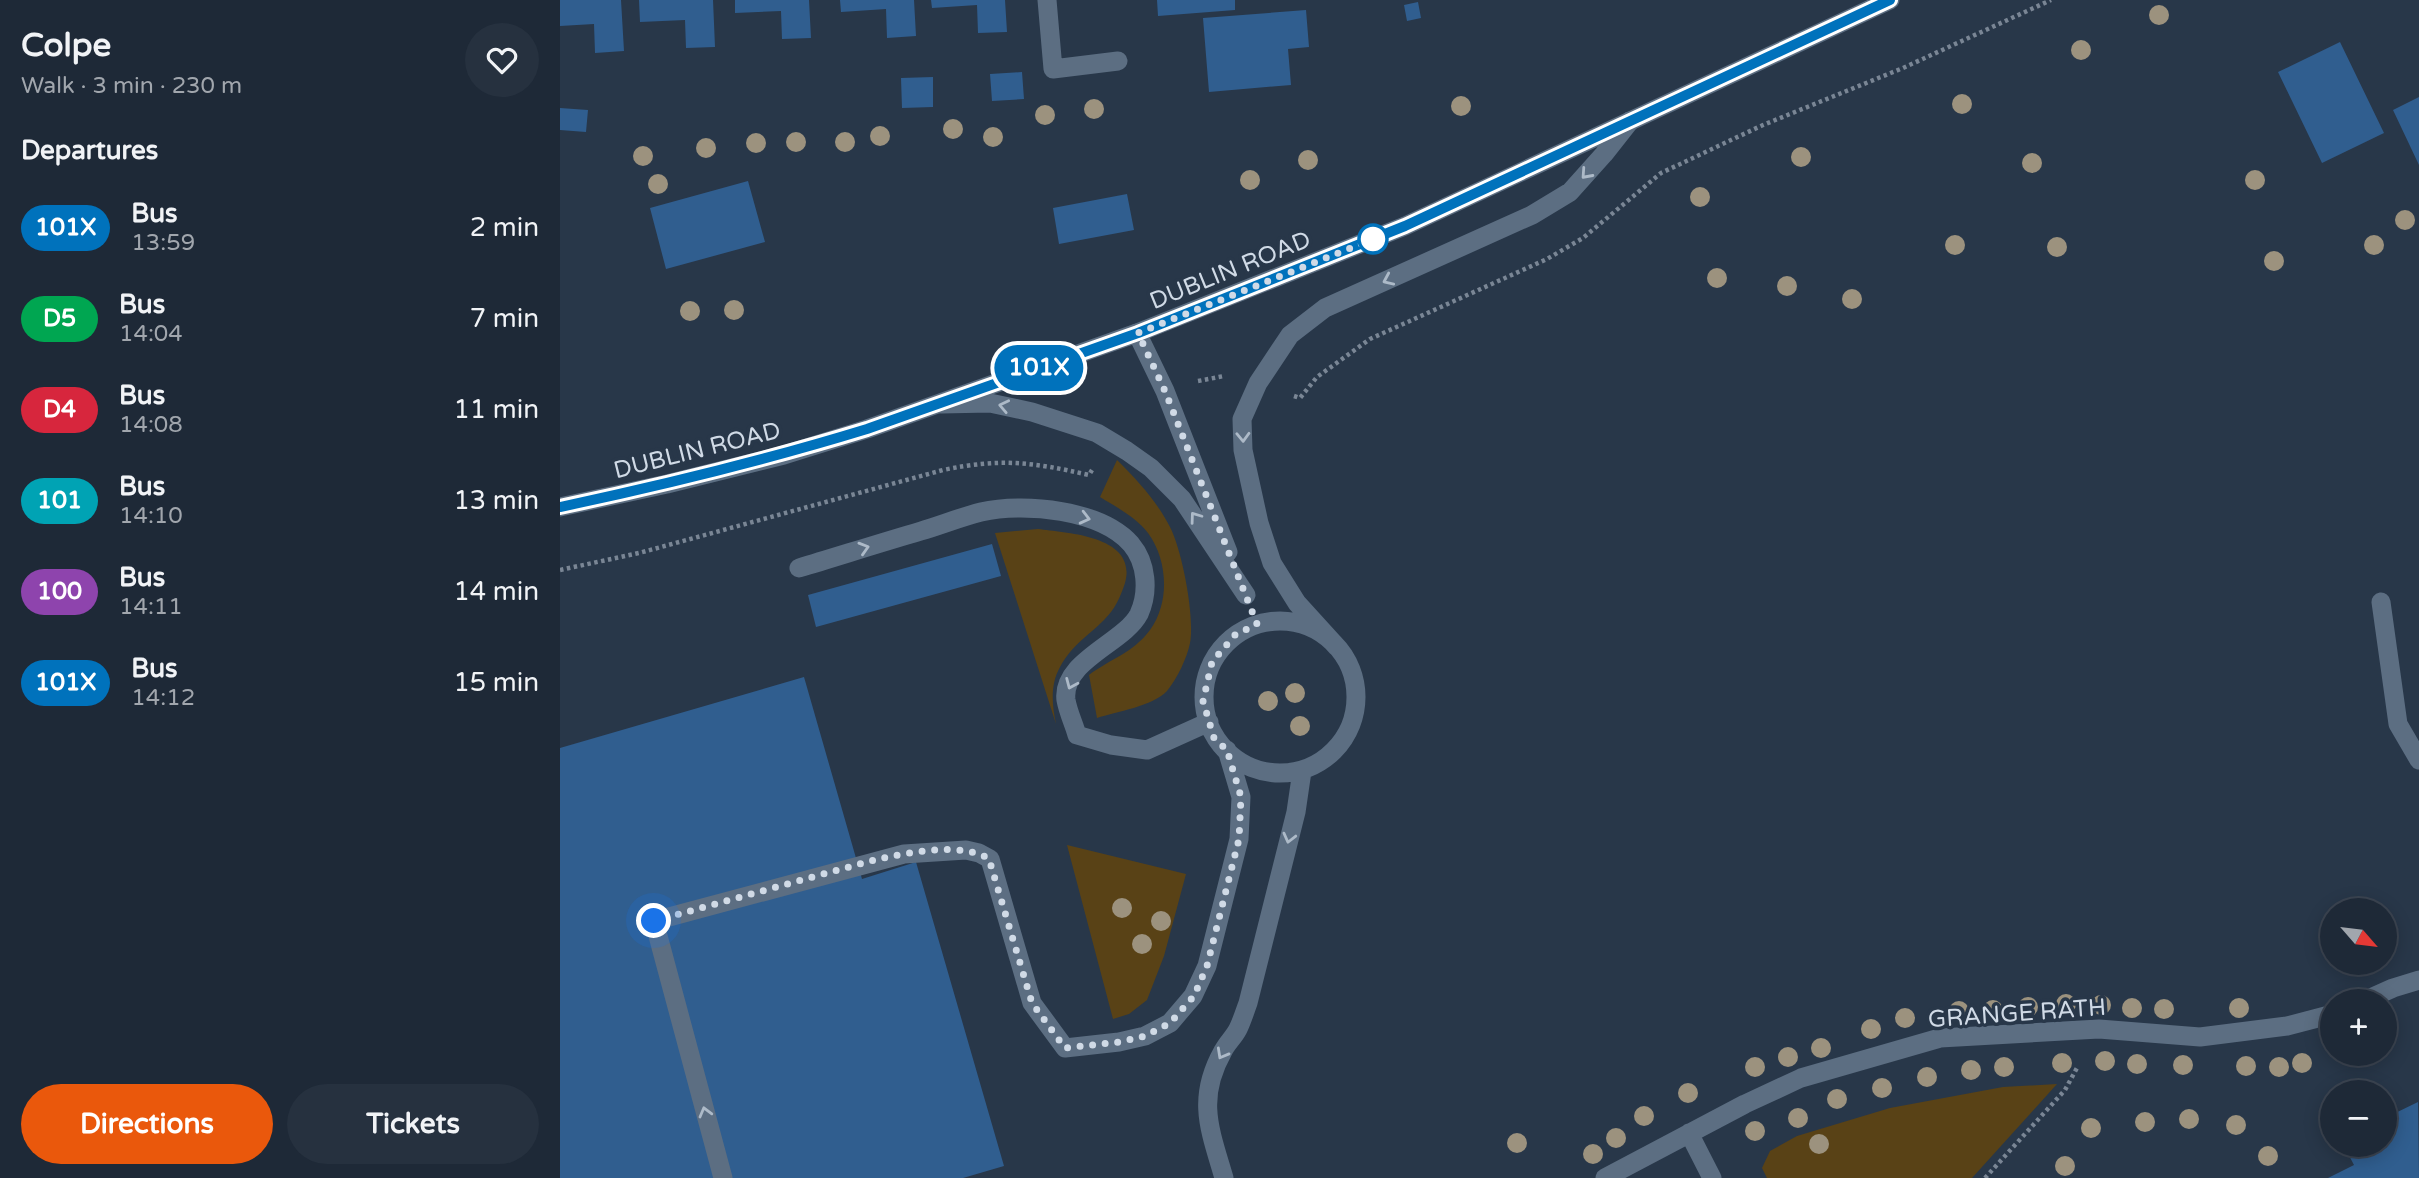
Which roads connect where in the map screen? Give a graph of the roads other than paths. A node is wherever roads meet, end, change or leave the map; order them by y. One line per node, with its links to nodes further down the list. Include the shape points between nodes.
1 (1047, 0): 3 (main road, via 1053,69)
2 (1890, 0): 4 (main road, DUBLIN ROAD)
3 (1118, 61)
4 (1629, 121): 5 (main road, DUBLIN ROAD, via 1405,226); 12 (main road, one-way to 12, via 1570,192 1532,215 1325,308 1290,335 1258,383 1242,419 1243,450 1259,523 1272,563 1297,603)
5 (1138, 333): 6 (main road, DUBLIN ROAD); 9 (main road)
6 (938, 404): 7 (main road, DUBLIN ROAD, via 784,454); 9 (main road, one-way to 6, via 1182,499 1127,451 1097,433 1032,412 990,403)
7 (560, 507)
8 (799, 568): 13 (main road, one-way to 13, via 983,512 1043,510 1098,521 1124,536 1137,551 1145,571 1145,595 1138,616 1082,663 1071,680 1065,697 1077,735 1147,750)
9 (1246, 595): 11 (main road)
10 (2381, 602): 15 (main road, via 2398,724)
11 (1257, 624): 12 (main road, via 1284,621 1315,629); 13 (main road, via 1235,635 1212,662 1203,701)
12 (1337, 647): 16 (main road, via 1353,675 1355,708 1350,729 1332,753)
13 (1209, 722): 14 (main road, via 1214,738)
14 (1227, 750): 16 (main road, via 1239,763 1268,774); 21 (main road, one-way to 14, via 654,921 904,854 979,853 989,859 1032,1003 1065,1048 1145,1036 1170,1023 1194,996 1207,966 1239,839 1241,797)
15 (2419, 760)
16 (1302, 771): 22 (main road, one-way to 22, via 1248,1003 1213,1071 1208,1091 1207,1119)
17 (2419, 981): 18 (main road)
18 (2391, 989)
19 (2320, 1017): 20 (main road, GRANGE RATH, via 2200,1037 2099,1029 1940,1038 1801,1078)
20 (1689, 1133): 23 (main road, GRANGE RATH); 24 (main road)
21 (723, 1178)
22 (1224, 1178)
23 (1605, 1178)
24 (1712, 1178)

